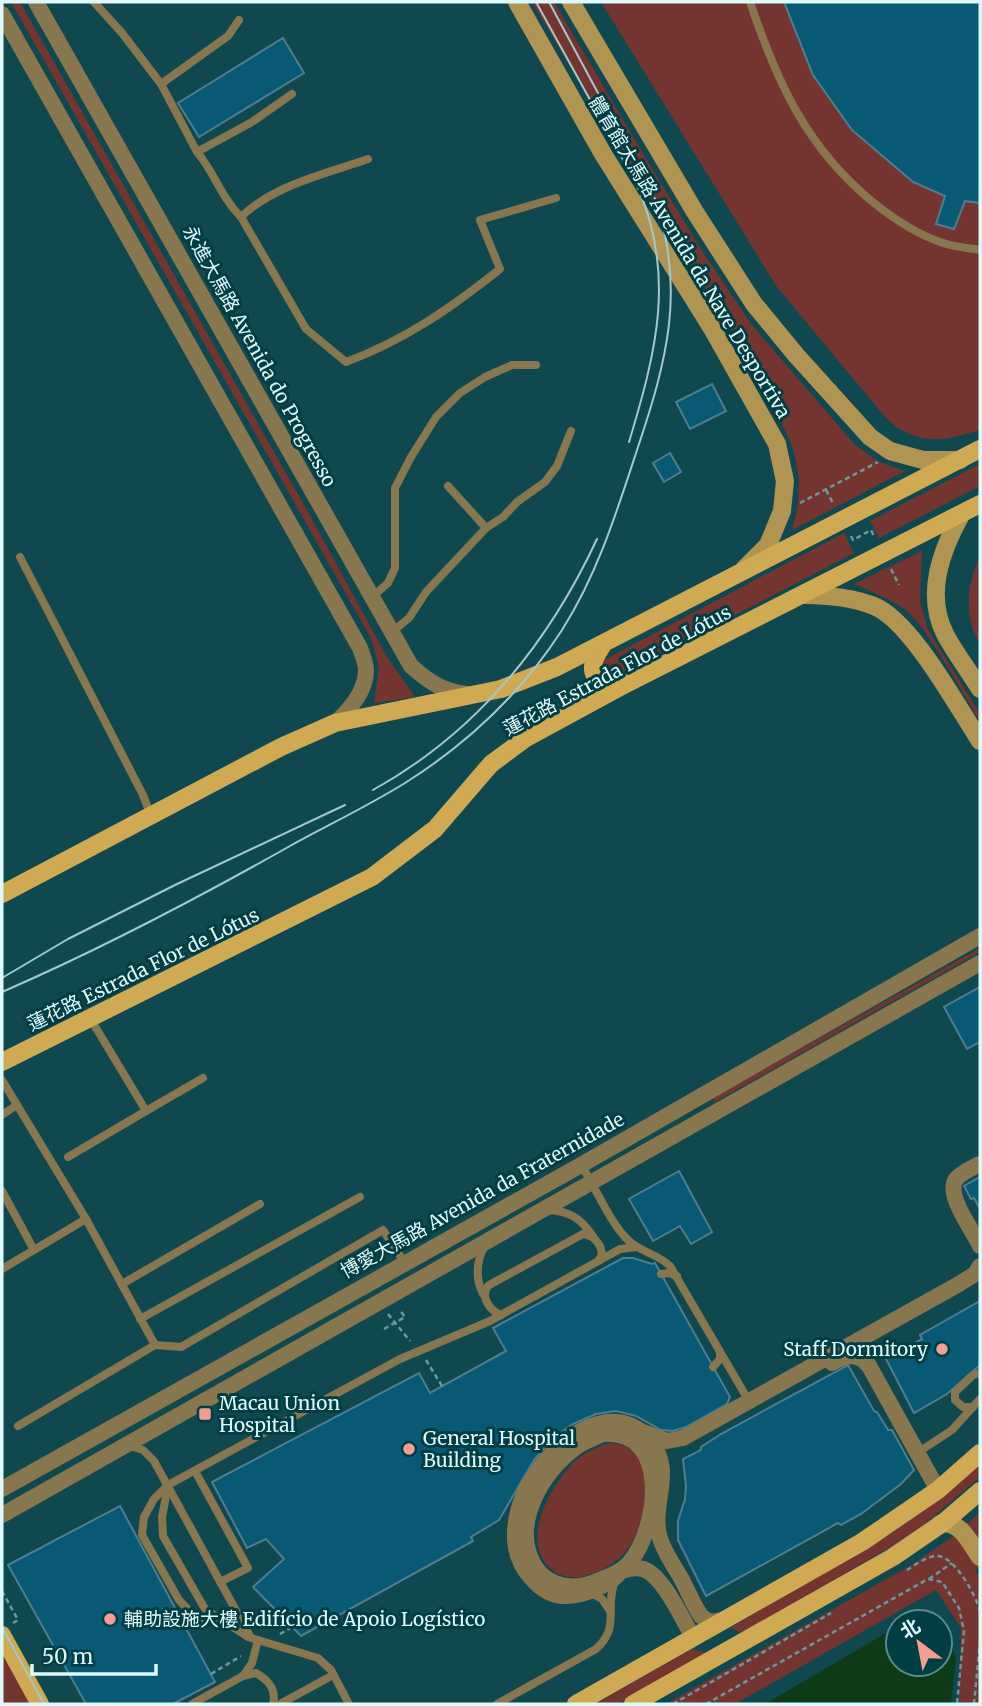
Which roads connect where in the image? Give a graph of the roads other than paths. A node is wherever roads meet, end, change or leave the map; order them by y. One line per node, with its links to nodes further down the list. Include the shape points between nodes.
1 (36, 2): 26 (street, 永進大馬路 Avenida do Progresso)
2 (94, 2): 8 (lane)
3 (517, 2): 24 (main road, 體育館大馬路 Avenida da Nave Desportiva, via 776,444 785,481 782,511 768,545)
4 (572, 2): 18 (main road, 體育館大馬路 Avenida da Nave Desportiva, via 754,304 870,437 887,449 923,460)
5 (750, 2): 14 (lane, via 768,56 821,151 856,188 895,219 943,243)
6 (2, 14): 32 (street, via 360,648 366,670 362,687 353,706)
7 (239, 20): 8 (lane, via 229,36)
8 (161, 84): 10 (lane)
9 (292, 94): 10 (lane)
10 (197, 152): 13 (lane)
11 (368, 159): 13 (lane, via 272,194)
12 (556, 198): 13 (lane, via 480,219 500,269 419,329 346,362 306,329)
13 (241, 217)
14 (980, 250)
15 (536, 365): 26 (lane, via 512,365 485,377 436,417 395,488 395,568 388,583)
16 (571, 431): 22 (lane, via 545,481)
17 (980, 449): 18 (main road, 蓮花路 Estrada Flor de Lótus)
18 (960, 460): 24 (main road, 蓮花路 Estrada Flor de Lótus)
19 (447, 486): 22 (lane)
20 (980, 505): 21 (main road, 蓮花路 Estrada Flor de Lótus)
21 (961, 515): 25 (main road, 蓮花路 Estrada Flor de Lótus); 30 (main road, via 939,569 936,607 945,634)
22 (486, 527): 27 (lane)
23 (20, 557): 34 (lane)
24 (739, 574): 28 (main road, 蓮花路 Estrada Flor de Lótus)
25 (804, 595): 29 (main road, 蓮花路 Estrada Flor de Lótus); 33 (main road, via 834,595 875,606 899,622)
26 (372, 597): 27 (street, 永進大馬路 Avenida do Progresso)
27 (392, 632): 31 (street, 永進大馬路 Avenida do Progresso, via 411,666 429,682 452,692)
28 (602, 646): 29 (main road, via 594,657 593,673 604,685); 31 (main road, 蓮花路 Estrada Flor de Lótus)
29 (618, 688): 38 (main road, 蓮花路 Estrada Flor de Lótus, via 526,738 491,764 441,824 372,877)
30 (980, 689)
31 (476, 695): 32 (main road, 蓮花路 Estrada Flor de Lótus)
32 (335, 723): 34 (main road, 蓮花路 Estrada Flor de Lótus)
33 (980, 741)
34 (150, 816): 35 (main road, 蓮花路 Estrada Flor de Lótus)
35 (2, 894)
36 (980, 936): 46 (street, 博愛大馬路 Avenida da Fraternidade)
37 (980, 963): 48 (street)
38 (90, 1018): 39 (main road, 蓮花路 Estrada Flor de Lótus); 43 (lane)
39 (2, 1062)
40 (203, 1078): 43 (lane)
41 (2, 1080): 42 (lane)
42 (17, 1105): 44 (lane); 53 (lane)
43 (146, 1111): 45 (lane)
44 (2, 1115)
45 (68, 1157)
46 (581, 1164): 48 (lane); 54 (street, 博愛大馬路 Avenida da Fraternidade)
47 (980, 1164): 58 (street, via 958,1177 953,1193)
48 (593, 1182): 52 (street); 55 (lane)
49 (2, 1191): 61 (lane)
50 (360, 1197): 74 (lane)
51 (260, 1205): 70 (lane)
52 (542, 1210): 56 (lane, via 576,1216); 57 (street)
53 (86, 1219): 61 (lane); 70 (lane)
54 (477, 1222): 57 (street); 64 (street, 博愛大馬路 Avenida da Fraternidade)
55 (620, 1230): 59 (lane); 60 (lane)
56 (595, 1238): 63 (lane, via 603,1254); 72 (lane, via 579,1236 489,1285)
57 (487, 1241): 72 (lane, via 477,1275); 86 (street)
58 (980, 1246)
59 (627, 1247): 60 (lane); 62 (lane); 63 (lane)
60 (637, 1247): 68 (lane, via 665,1261)
61 (34, 1250): 66 (lane)
62 (632, 1258)
63 (596, 1262): 73 (lane)
64 (405, 1263): 76 (lane, via 383,1230 181,1347); 92 (street, 博愛大馬路 Avenida da Fraternidade)
65 (980, 1266): 71 (street)
66 (2, 1269)
67 (661, 1274): 68 (lane)
68 (677, 1276): 77 (lane)
69 (980, 1277): 71 (lane)
70 (122, 1284): 74 (lane)
71 (958, 1284): 75 (street)
72 (484, 1296): 73 (lane)
73 (501, 1315): 89 (lane, via 400,1359)
74 (141, 1319): 76 (lane)
75 (866, 1334): 78 (street, via 862,1346); 82 (street)
76 (155, 1345): 84 (lane)
77 (720, 1351): 79 (lane); 79 (lane, via 713,1367)
78 (867, 1364): 82 (street, via 844,1357); 87 (street)
79 (730, 1368): 82 (lane)
80 (980, 1373): 83 (lane, via 955,1392 955,1400 963,1407)
81 (980, 1399): 83 (lane)
82 (751, 1404): 85 (street, via 683,1438 667,1441); 90 (street, via 669,1456)
83 (973, 1407): 87 (lane, via 952,1430)
84 (18, 1426)
85 (641, 1431): 100 (street, via 606,1423 566,1440 533,1479 516,1516 515,1549 537,1585 564,1596); 101 (street, via 662,1463 659,1535)
86 (127, 1445): 91 (lane, via 143,1450); 95 (street)
87 (917, 1453): 93 (street)
88 (980, 1453): 93 (main road)
89 (195, 1471): 91 (lane); 99 (lane, via 248,1568)
90 (653, 1481): 96 (street); 100 (street, via 649,1460 635,1443 616,1433 603,1434 576,1447 559,1462 545,1478 527,1520 526,1546 536,1569 547,1580 577,1587)
91 (168, 1485): 99 (lane); 105 (lane, via 163,1536 205,1609); 105 (lane, via 144,1517 142,1535 179,1600 194,1616)
92 (2, 1489)
93 (938, 1490): 104 (main road, via 862,1542)
94 (975, 1496): 97 (main road); 98 (main road, via 967,1529)
95 (2, 1515)
96 (649, 1515): 100 (street, via 640,1547); 101 (street, via 657,1553 674,1583)
97 (940, 1524): 98 (main road, via 953,1523); 109 (main road, via 893,1557)
98 (977, 1553)
99 (220, 1583): 108 (lane)
100 (610, 1583): 102 (street, via 636,1568 644,1569 653,1574); 103 (lane); 103 (lane)
101 (687, 1594): 104 (street, via 705,1619 714,1623)
102 (680, 1614): 107 (street); 110 (street, via 678,1642)
103 (611, 1615): 118 (lane, via 610,1632 596,1649)
104 (724, 1620): 107 (main road)
105 (228, 1625): 108 (lane)
106 (2, 1635): 113 (main road)
107 (693, 1637): 109 (main road, via 715,1648); 110 (main road)
108 (254, 1639): 111 (lane, via 318,1658); 112 (lane, via 252,1663)
109 (746, 1641): 120 (main road)
110 (667, 1653): 119 (main road)
111 (333, 1675): 116 (lane); 117 (lane)
112 (243, 1676): 114 (lane); 115 (lane, via 256,1673 267,1680 274,1692)
113 (40, 1704)
114 (192, 1704)
115 (273, 1704)
116 (280, 1704)
117 (349, 1704)
118 (497, 1704)
119 (576, 1704)
120 (633, 1704)

